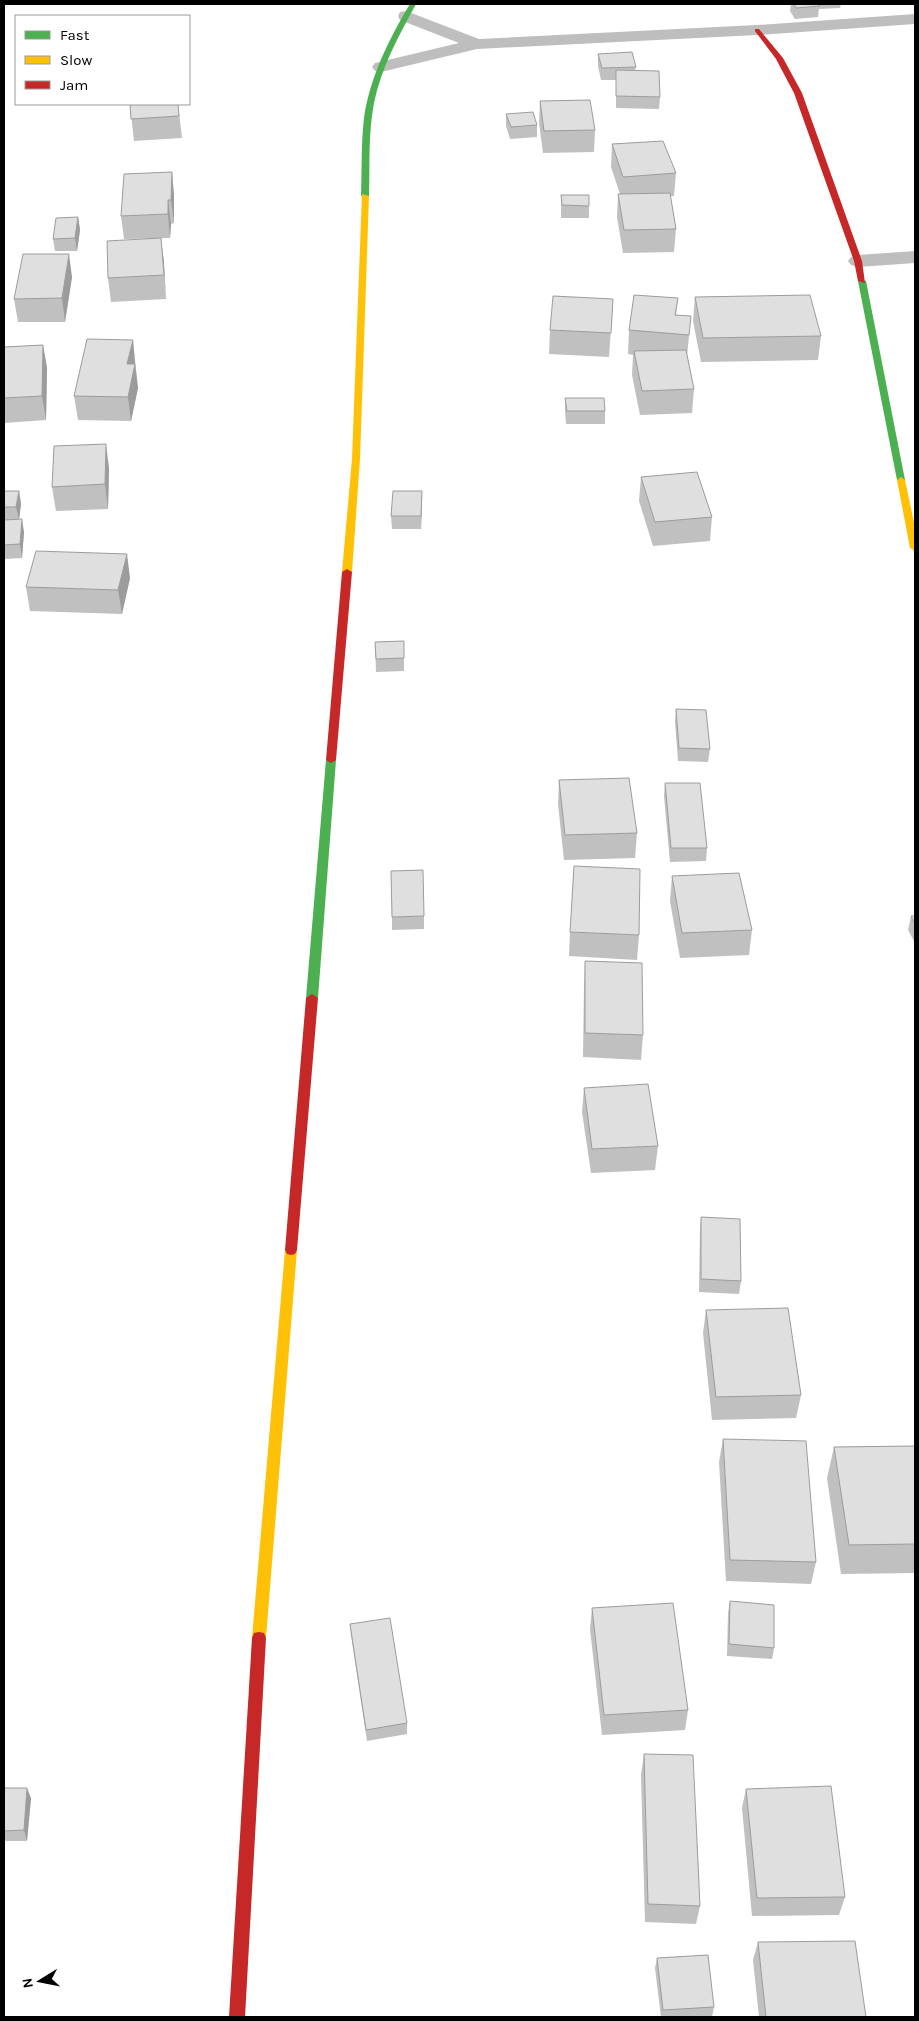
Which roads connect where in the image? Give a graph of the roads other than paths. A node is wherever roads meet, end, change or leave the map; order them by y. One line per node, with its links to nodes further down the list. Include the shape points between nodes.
1 (409, 10): 4 (street); 5 (street)
2 (915, 20): 3 (street)
3 (757, 30): 4 (street); 7 (street, via 779,58 798,93)
4 (478, 44): 5 (street)
5 (381, 67): 9 (street, via 374,84 368,119 356,459 256,1678)
6 (915, 257): 7 (street)
7 (858, 262): 8 (street)
8 (915, 548)
9 (237, 2017)

